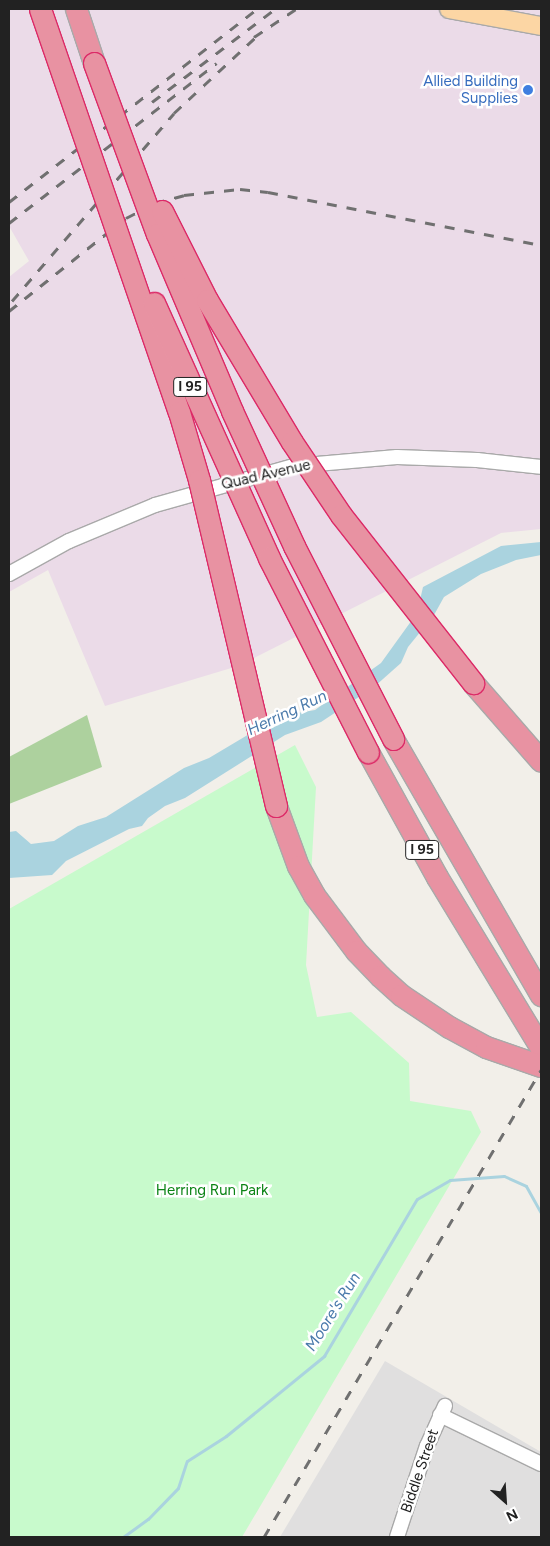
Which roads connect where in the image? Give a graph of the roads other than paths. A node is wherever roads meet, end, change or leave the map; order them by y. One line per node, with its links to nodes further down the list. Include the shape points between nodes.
1 (40, 9): 11 (highway, I 95, bridge, via 176,355 269,558 368,752); 12 (highway, bridge, via 196,471 276,806 298,866 334,923 380,976 423,1011 486,1047)
2 (76, 9): 6 (highway, I 95)
3 (448, 9): 4 (main road)
4 (493, 13): 5 (main road)
5 (541, 26)
6 (94, 62): 9 (highway, bridge, via 170,229 207,300 282,426 353,530 473,682); 10 (highway, I 95, bridge, via 157,234 294,546 393,739)
7 (541, 467): 8 (street, Quad Avenue, via 477,460 396,457 294,466 155,505 69,540)
8 (9, 574)
9 (541, 761)
10 (541, 994)
11 (539, 1046)
12 (541, 1066)
13 (541, 1464): 14 (street, Biddle Street, via 443,1410 418,1470)
14 (398, 1537)

